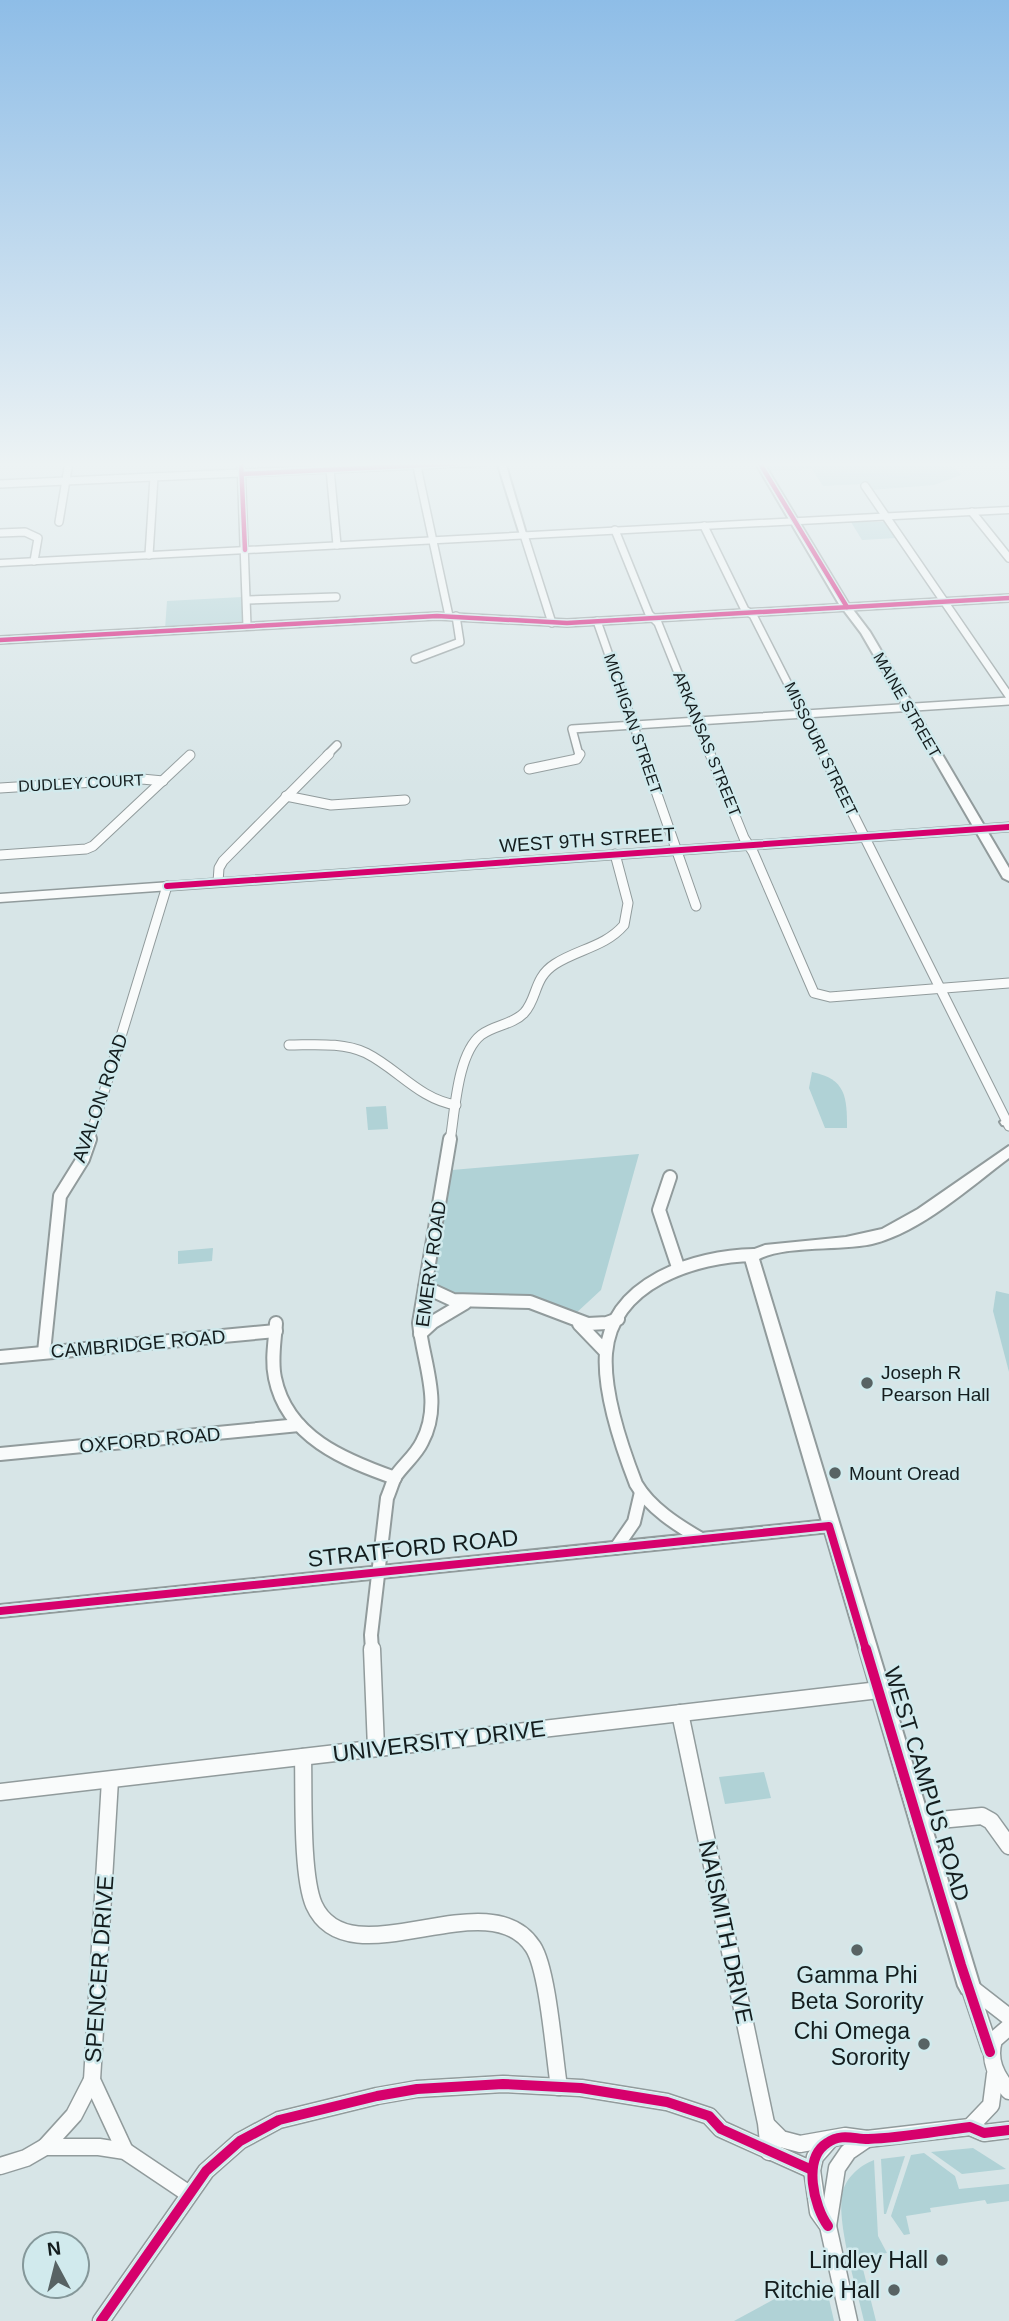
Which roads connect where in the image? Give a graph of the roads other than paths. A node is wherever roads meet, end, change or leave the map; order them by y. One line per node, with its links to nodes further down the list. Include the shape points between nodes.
1 (246, 570): 10 (street)
2 (441, 570): 14 (street)
3 (535, 570): 17 (street)
4 (631, 570): 15 (street, ARKANSAS STREET)
5 (726, 570): 13 (street, MISSOURI STREET)
6 (825, 570): 12 (street, MAINE STREET)
7 (923, 570): 11 (street)
8 (336, 597): 10 (street)
9 (1009, 598): 11 (street)
10 (247, 600): 18 (street)
11 (944, 601): 12 (street); 21 (street)
12 (847, 607): 13 (street); 22 (street, MAINE STREET)
13 (749, 612): 15 (street); 23 (street, MISSOURI STREET)
14 (453, 616): 17 (street); 18 (street); 20 (street, via 460,642)
15 (653, 618): 16 (street); 24 (street, ARKANSAS STREET)
16 (597, 621): 17 (street); 25 (street, MICHIGAN STREET)
17 (552, 623)
18 (247, 626): 19 (street)
19 (0, 640)
20 (415, 659)
21 (1009, 698): 22 (street)
22 (909, 707): 23 (street); 34 (street, MAINE STREET)
23 (803, 714): 24 (street); 35 (street, MISSOURI STREET)
24 (698, 720): 25 (street); 36 (street, ARKANSAS STREET)
25 (633, 725): 28 (street, via 572,729 580,754 577,759); 37 (street, MICHIGAN STREET)
26 (337, 745): 31 (street)
27 (190, 755): 29 (street)
28 (529, 769)
29 (163, 781): 30 (street, DUDLEY COURT); 39 (street, via 90,847)
30 (0, 788)
31 (286, 796): 32 (street, via 331,805); 41 (street, via 220,864)
32 (405, 800)
33 (1009, 827): 34 (main road, WEST 9TH STREET)
34 (980, 829): 35 (main road, WEST 9TH STREET); 40 (street, MAINE STREET)
35 (864, 837): 36 (main road, WEST 9TH STREET); 46 (street, MISSOURI STREET)
36 (749, 845): 37 (main road, WEST 9TH STREET); 46 (street, ARKANSAS STREET, via 811,990 818,995)
37 (677, 850): 38 (main road, WEST 9TH STREET); 44 (street, MICHIGAN STREET)
38 (615, 854): 41 (main road, WEST 9TH STREET); 48 (street, EMERY ROAD, via 628,901 624,927 608,942 550,968 538,982 526,1012 476,1040 463,1065)
39 (0, 855)
40 (1009, 878)
41 (218, 882): 42 (main road, WEST 9TH STREET)
42 (167, 886): 43 (main road, WEST 9TH STREET); 60 (street, AVALON ROAD, via 89,1142 60,1196)
43 (0, 898)
44 (696, 906)
45 (1009, 983): 46 (street)
46 (940, 988): 49 (street, MISSOURI STREET)
47 (289, 1045): 48 (street, via 360,1050 434,1100)
48 (456, 1105): 54 (street, EMERY ROAD)
49 (1008, 1123)
50 (1009, 1151): 52 (street, via 884,1235 775,1248)
51 (670, 1177): 53 (street, via 659,1210)
52 (754, 1255): 53 (street, via 716,1257); 66 (street, WEST CAMPUS ROAD, via 751,1265)
53 (678, 1268): 56 (street, via 640,1290)
54 (425, 1287): 55 (street, via 440,1298); 58 (street, EMERY ROAD)
55 (465, 1303): 57 (street, via 527,1301); 58 (street)
56 (618, 1319): 57 (street, via 598,1325); 59 (street)
57 (577, 1322): 59 (street)
58 (421, 1334): 64 (street, EMERY ROAD, via 432,1416 422,1443)
59 (605, 1351): 65 (street, via 617,1424)
60 (44, 1352): 61 (street, CAMBRIDGE ROAD); 62 (street, CAMBRIDGE ROAD, via 276,1327 277,1388)
61 (0, 1357)
62 (299, 1425): 63 (street, OXFORD ROAD); 64 (street, via 341,1458)
63 (0, 1454)
64 (396, 1478): 69 (street, EMERY ROAD, via 387,1497)
65 (641, 1492): 67 (street, via 671,1521); 68 (street, via 634,1522)
66 (830, 1525): 67 (street, STRATFORD ROAD); 71 (street, WEST CAMPUS ROAD)
67 (701, 1539): 68 (street, STRATFORD ROAD)
68 (616, 1548): 69 (street, STRATFORD ROAD)
69 (377, 1570): 70 (street, STRATFORD ROAD); 73 (street, EMERY ROAD, via 370,1635)
70 (0, 1611)
71 (879, 1690): 72 (street, UNIVERSITY DRIVE); 77 (street, WEST CAMPUS ROAD)
72 (680, 1713): 73 (street, UNIVERSITY DRIVE); 87 (street, NAISMITH DRIVE)
73 (376, 1748): 74 (street, UNIVERSITY DRIVE)
74 (303, 1757): 75 (street, UNIVERSITY DRIVE); 85 (street, via 308,1889 318,1914 350,1934 478,1921 508,1926 523,1934 540,1960)
75 (110, 1780): 76 (street, UNIVERSITY DRIVE); 84 (street, SPENCER DRIVE)
76 (0, 1792)
77 (918, 1822): 78 (street, via 982,1816); 79 (street, WEST CAMPUS ROAD)
78 (1009, 1846)
79 (969, 1986): 80 (street); 82 (street, WEST CAMPUS ROAD)
80 (1009, 2017)
81 (1009, 2027): 82 (street, via 997,2035)
82 (990, 2052): 83 (street, WEST CAMPUS ROAD)
83 (995, 2073): 86 (street); 88 (street, via 992,2106)
84 (92, 2080): 92 (street, via 74,2115); 93 (street, SPENCER DRIVE)
85 (559, 2087): 94 (street, via 667,2102 709,2116 721,2129); 97 (street, via 491,2084 417,2089 279,2120 222,2154)
86 (1009, 2091)
87 (766, 2123): 91 (street, via 787,2141); 94 (street, NAISMITH DRIVE)
88 (970, 2127): 89 (street, via 984,2133); 90 (street)
89 (1009, 2130)
90 (867, 2140): 91 (street, via 845,2136); 98 (street, via 848,2152 833,2176)
91 (829, 2141): 96 (street)
92 (46, 2147): 93 (street); 95 (street)
93 (125, 2151): 97 (street)
94 (769, 2152): 96 (street)
95 (0, 2166)
96 (811, 2170): 98 (street, via 818,2212)
97 (189, 2194): 99 (street)
98 (828, 2226): 100 (street)
99 (101, 2321)
100 (849, 2321)

